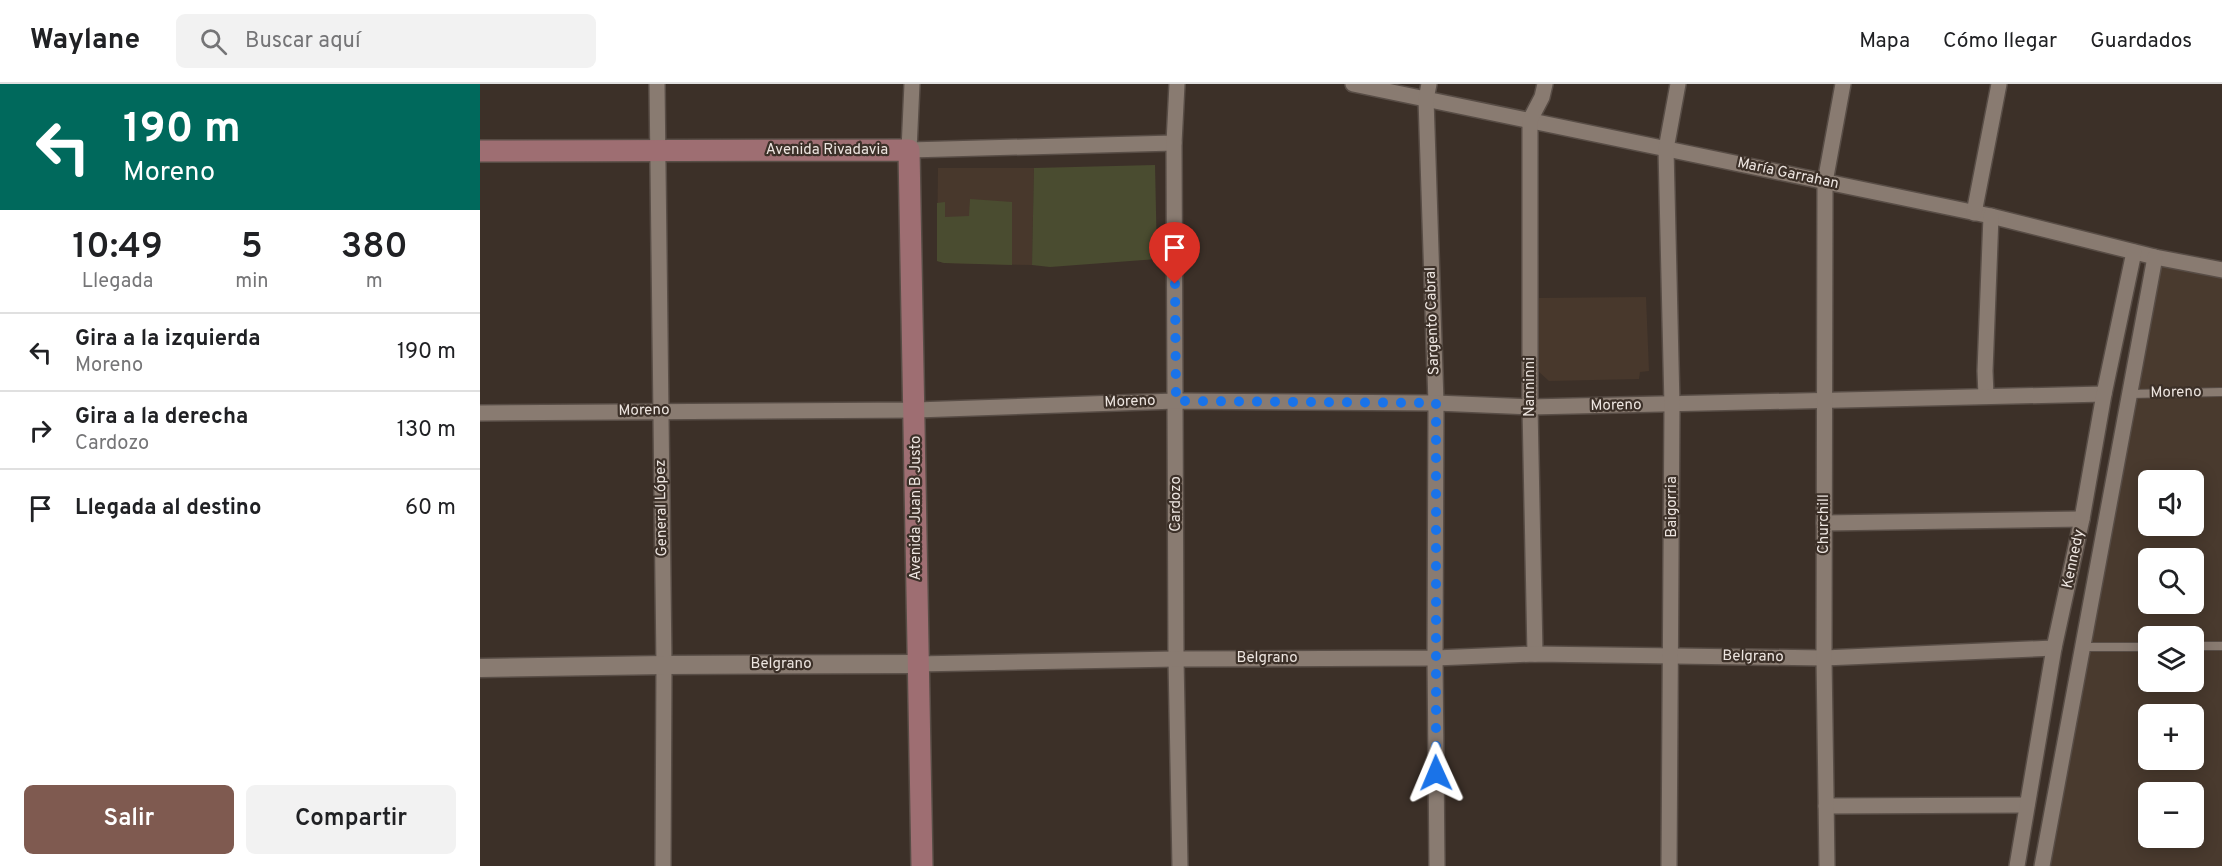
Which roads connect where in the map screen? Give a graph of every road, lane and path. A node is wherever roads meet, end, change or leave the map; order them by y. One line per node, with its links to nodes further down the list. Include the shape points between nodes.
1 (657, 84): 13 (street, General López)
2 (912, 84): 14 (street)
3 (1177, 84): 11 (street, Cardozo)
4 (1353, 84): 9 (street, María Garrahan)
5 (1545, 84): 10 (street)
6 (1678, 84): 12 (street, Baigorria)
7 (1843, 84): 16 (street, Churchill)
8 (1999, 84): 17 (street)
9 (1428, 92): 10 (street, María Garrahan); 28 (street, Sargento Cabral)
10 (1530, 120): 12 (street, María Garrahan); 30 (street, Nanninni)
11 (1174, 143): 14 (street, Avenida Rivadavia); 27 (street, Cardozo)
12 (1666, 149): 16 (street, María Garrahan); 29 (street, Baigorria)
13 (656, 150): 14 (main road, Avenida Rivadavia); 15 (main road, Avenida Rivadavia); 32 (street, General López)
14 (909, 150): 31 (main road, Avenida Juan B Justo)
15 (480, 151)
16 (1825, 182): 17 (street, María Garrahan); 26 (street, Churchill)
17 (1974, 213): 18 (street, María Garrahan)
18 (1991, 216): 19 (street, María Garrahan); 25 (street)
19 (2134, 252): 20 (street, María Garrahan); 23 (street, Kennedy)
20 (2155, 257): 21 (street, María Garrahan); 24 (street, Kennedy)
21 (2222, 270)
22 (2222, 392): 24 (lane, Moreno)
23 (2104, 394): 25 (street, Moreno); 34 (street, Kennedy)
24 (2130, 394): 39 (street, Kennedy)
25 (1986, 396): 26 (street, Moreno)
26 (1824, 400): 29 (street, Moreno); 35 (street, Churchill)
27 (1176, 401): 28 (street, Moreno); 31 (street, Moreno); 45 (street, Cardozo)
28 (1436, 403): 30 (street, Moreno); 43 (street, Sargento Cabral)
29 (1672, 405): 30 (street, Moreno); 42 (street, Baigorria)
30 (1530, 407): 41 (street, Nanninni)
31 (916, 410): 32 (street, Moreno); 47 (main road, Avenida Juan B Justo)
32 (660, 411): 33 (street, Moreno); 46 (street, General López)
33 (480, 413)
34 (2082, 519): 35 (street); 40 (street, Kennedy)
35 (1824, 523): 44 (street, Churchill)
36 (2138, 646): 39 (lane)
37 (2204, 646): 38 (lane)
38 (2222, 646)
39 (2083, 647): 58 (street, Kennedy)
40 (2054, 648): 44 (street, Belgrano); 49 (street, Kennedy)
41 (1535, 654): 42 (street, Belgrano); 43 (street, Belgrano)
42 (1671, 655): 44 (street, Belgrano); 55 (street, Baigorria)
43 (1435, 657): 45 (street, Belgrano); 54 (street, Sargento Cabral)
44 (1824, 658): 50 (street, Churchill)
45 (1176, 659): 47 (street, Belgrano); 53 (street, Cardozo)
46 (664, 664): 47 (street, Belgrano); 48 (street, Belgrano); 51 (street, General López)
47 (917, 664): 52 (main road, Avenida Juan B Justo)
48 (480, 668)
49 (2027, 805): 50 (street); 57 (street, Kennedy)
50 (1826, 806): 56 (street, Churchill)
51 (663, 866)
52 (922, 866)
53 (1180, 866)
54 (1437, 866)
55 (1669, 866)
56 (1827, 866)
57 (2017, 866)
58 (2042, 866)

